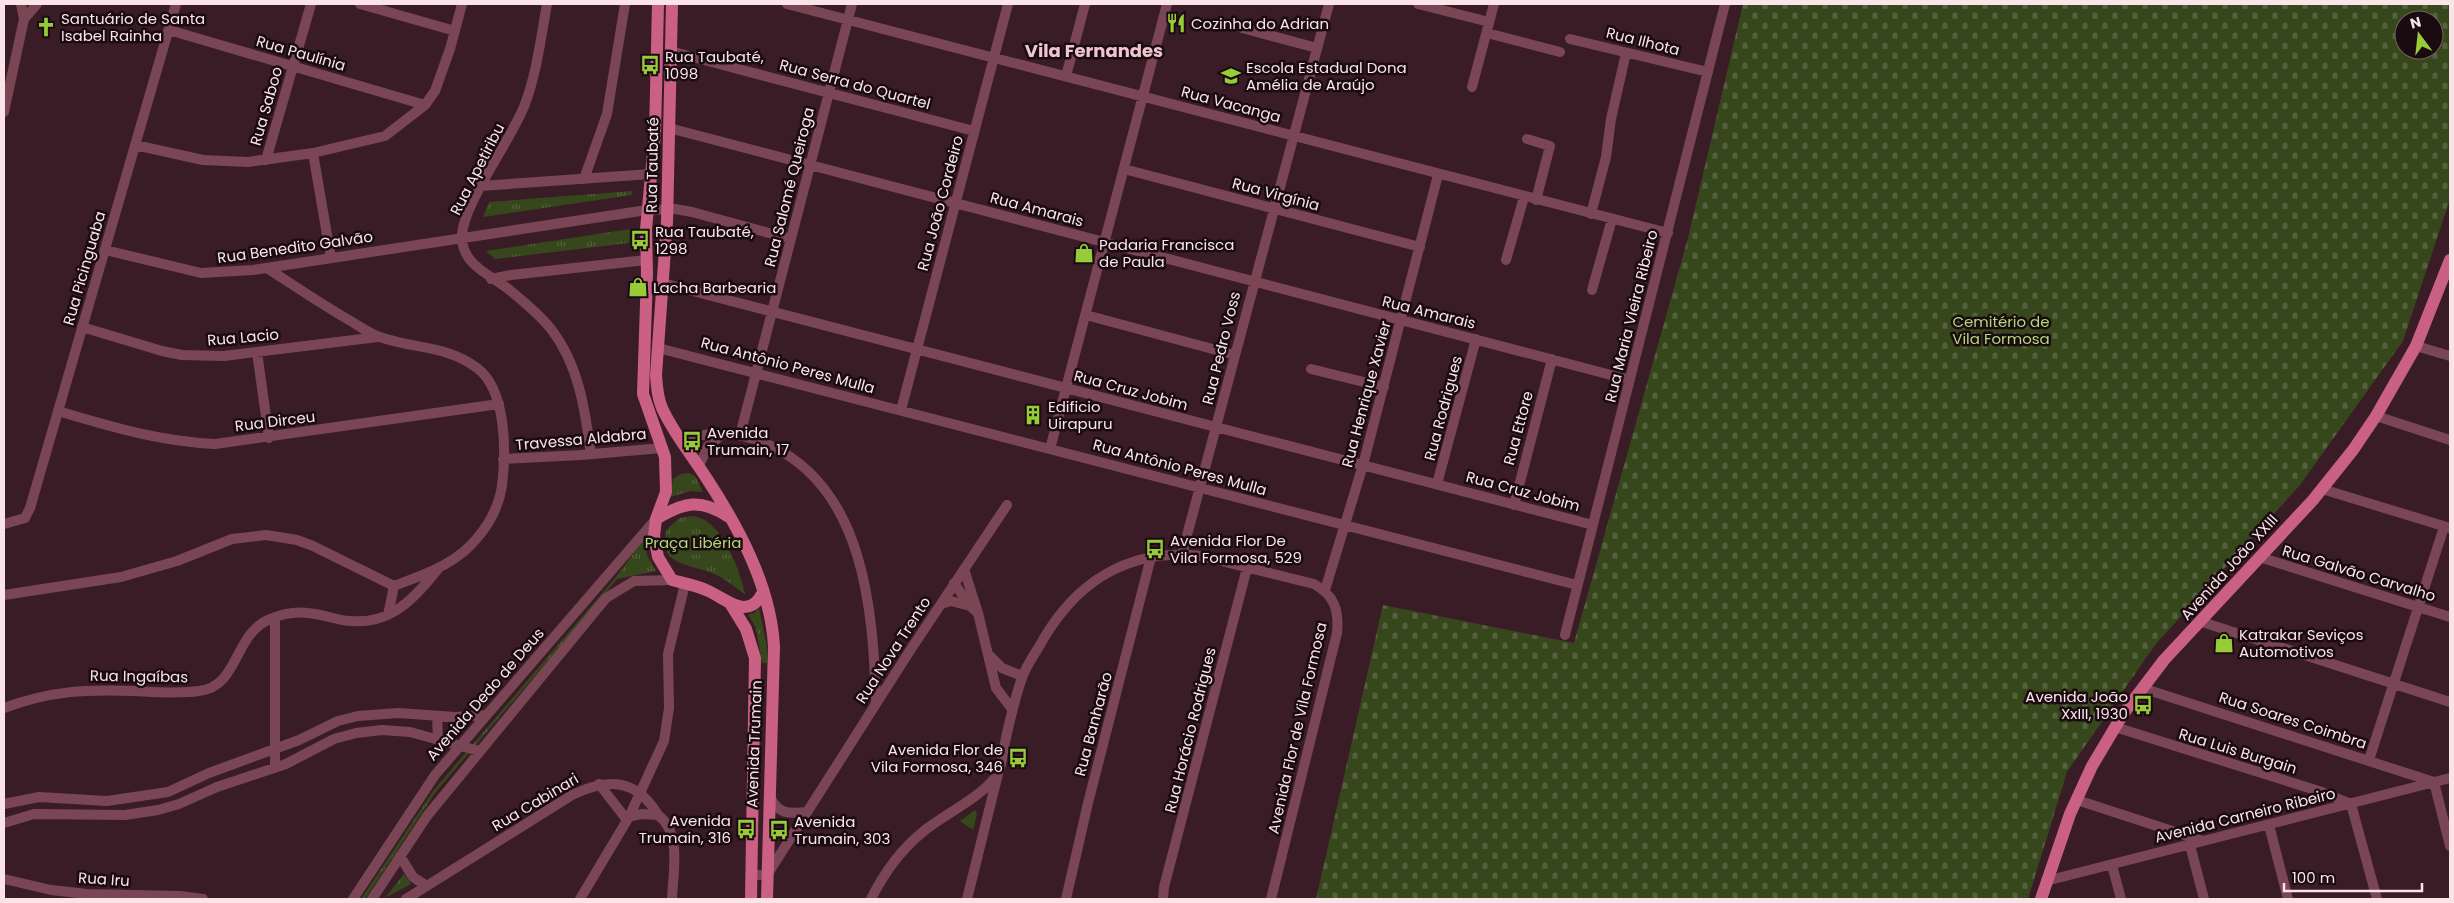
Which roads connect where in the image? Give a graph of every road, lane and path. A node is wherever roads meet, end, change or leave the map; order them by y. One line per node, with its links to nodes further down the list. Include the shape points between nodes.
1 (21, 4): 20 (street)
2 (37, 4): 20 (street)
3 (176, 4): 24 (street, Rua Picinguaba)
4 (311, 4): 32 (street, Rua Saboo)
5 (360, 4): 25 (street)
6 (462, 4): 25 (street)
7 (547, 4): 52 (street, Rua Apetiribu, via 526,102)
8 (625, 4): 51 (street, via 608,114)
9 (658, 4): 49 (main road, Rua Taubaté)
10 (672, 4): 28 (main road, Rua Taubaté)
11 (787, 4): 21 (street, Rua Vacanga)
12 (852, 4): 21 (street, Rua Salomé Queiroga)
13 (1008, 4): 31 (street, Rua João Cordeiro)
14 (1085, 4): 34 (street)
15 (1167, 4): 37 (street)
16 (1328, 4): 27 (street, Rua Pedro Voss)
17 (1418, 4): 22 (street)
18 (1494, 4): 22 (street)
19 (1725, 4): 33 (street, Rua Maria Vieira Ribeiro)
20 (24, 19): 39 (street)
21 (848, 20): 31 (street, Rua Vacanga); 36 (street, Rua Salomé Queiroga)
22 (1488, 27): 29 (street); 35 (street)
23 (1242, 28): 27 (street)
24 (169, 30): 32 (street, Rua Paulínia); 44 (street, Rua Picinguaba)
25 (455, 31): 38 (street, via 442,75)
26 (1570, 39): 30 (street, Rua Ilhota)
27 (1317, 48): 42 (street, Rua Pedro Voss)
28 (670, 51): 36 (street, Rua Serra do Quartel); 40 (main road, Rua Taubaté)
29 (1560, 52)
30 (1626, 53): 33 (street, Rua Ilhota); 59 (street, via 1610,119 1606,157)
31 (994, 58): 34 (street, Rua Vacanga); 41 (street, Rua João Cordeiro)
32 (293, 66): 38 (street, Rua Paulínia); 46 (street, Rua Saboo)
33 (1708, 72): 61 (street, Rua Maria Vieira Ribeiro)
34 (1066, 76): 37 (street, Rua Vacanga)
35 (1472, 88)
36 (829, 92): 41 (street, Rua Serra do Quartel); 47 (street, Rua Salomé Queiroga)
37 (1143, 96): 42 (street, Rua Vacanga); 48 (street)
38 (425, 105): 45 (street, via 385,136)
39 (4, 112)
40 (669, 128): 47 (street, Rua Amarais); 57 (main road, Rua Taubaté)
41 (974, 131): 55 (street, Rua João Cordeiro)
42 (1294, 136): 50 (street, Rua Vacanga); 56 (street, Rua Pedro Voss)
43 (1527, 139): 54 (street, via 1550,146)
44 (136, 145): 46 (street, via 203,160); 66 (street, Rua Picinguaba)
45 (313, 153): 46 (street); 67 (street)
46 (266, 160)
47 (810, 165): 55 (street, Rua Amarais); 63 (street, Rua Salomé Queiroga)
48 (1124, 169): 56 (street, Rua Virgínia); 64 (street)
49 (651, 174): 51 (street); 58 (main road, Rua Taubaté)
50 (1438, 174): 53 (street, Rua Vacanga); 65 (street, Rua Henrique Xavier)
51 (584, 179): 52 (street)
52 (481, 186): 62 (street, Rua Apetiribu)
53 (1524, 197): 54 (street, Rua Vacanga); 69 (street)
54 (1536, 200): 59 (street, Rua Vacanga)
55 (955, 203): 64 (street, Rua Amarais); 84 (street, Rua João Cordeiro)
56 (1273, 208): 65 (street, Rua Virgínia); 73 (street, Rua Pedro Voss)
57 (667, 209): 58 (street, Rua Benedito Galvão); 63 (street, Rua Benedito Galvão, via 692,212); 74 (main road, Rua Taubaté)
58 (646, 210): 62 (street, Rua Benedito Galvão); 68 (main road, Rua Taubaté)
59 (1591, 214): 60 (street, Rua Vacanga)
60 (1612, 219): 61 (street, Rua Vacanga); 75 (street)
61 (1668, 233): 91 (street, Rua Maria Vieira Ribeiro)
62 (461, 238): 67 (street, Rua Benedito Galvão); 72 (street, Rua Apetiribu, via 465,254)
63 (791, 239): 76 (street, Rua Salomé Queiroga)
64 (1105, 242): 73 (street, Rua Amarais); 77 (street)
65 (1420, 247): 78 (street, Rua Henrique Xavier)
66 (105, 250): 71 (street, Rua Benedito Galvão, via 200,272); 79 (street, Rua Picinguaba)
67 (331, 258): 71 (street, Rua Benedito Galvão)
68 (646, 260): 72 (street, via 511,274); 104 (main road, Rua Taubaté, via 643,394)
69 (1506, 260)
70 (2449, 265): 82 (main road, Avenida João XXIII)
71 (267, 268): 80 (street)
72 (491, 279): 106 (street, Rua Apetiribu, via 505,286 536,314 561,343 581,393)
73 (1254, 282): 78 (street, Rua Amarais); 86 (street, Rua Pedro Voss)
74 (662, 283): 76 (street, Rua Cruz Jobim); 83 (main road, Rua Taubaté)
75 (1592, 290)
76 (773, 311): 84 (street, Rua Cruz Jobim); 90 (street, Rua Salomé Queiroga)
77 (1086, 315): 86 (street); 93 (street)
78 (1401, 320): 81 (street, Rua Amarais); 92 (street, Rua Henrique Xavier)
79 (82, 327): 85 (street, Rua Lacio, via 182,355 224,356); 96 (street, Rua Picinguaba)
80 (379, 337): 85 (street, Rua Lacio); 94 (street, via 426,346 469,363 484,375)
81 (1476, 339): 88 (street, Rua Amarais); 111 (street, Rua Rodrigues)
82 (2416, 346): 87 (street); 97 (main road, Avenida João XXIII)
83 (658, 348): 90 (street, Rua Antônio Peres Mulla); 103 (main road, Rua Taubaté, via 656,375 660,402)
84 (917, 350): 93 (street, Rua Cruz Jobim); 95 (street, Rua João Cordeiro)
85 (257, 352): 101 (street)
86 (1235, 355): 98 (street, Rua Pedro Voss)
87 (2450, 356)
88 (1552, 359): 91 (street, Rua Amarais); 115 (street, Rua Ettore)
89 (1311, 368): 92 (street)
90 (756, 373): 95 (street, Rua Antônio Peres Mulla); 100 (street, Rua Salomé Queiroga)
91 (1630, 380): 120 (street, Rua Maria Vieira Ribeiro)
92 (1384, 387): 110 (street, Rua Henrique Xavier)
93 (1066, 388): 98 (street, Rua Cruz Jobim); 105 (street)
94 (499, 404): 101 (street, Rua Dirceu); 107 (street, via 503,421)
95 (901, 410): 105 (street, Rua Antônio Peres Mulla)
96 (58, 411): 101 (street, Rua Dirceu, via 132,433 181,442 215,444); 118 (street, Rua Picinguaba, via 30,508 25,518)
97 (2376, 416): 102 (street); 113 (main road, Avenida João XXIII)
98 (1216, 427): 110 (street, Rua Cruz Jobim); 112 (street, Rua Pedro Voss)
99 (724, 433): 100 (street); 103 (street, via 698,434); 109 (street, via 708,446)
100 (740, 435): 152 (street, via 775,447 807,470 845,522 868,598)
101 (269, 438)
102 (2450, 440)
103 (683, 441): 108 (main road, via 669,455); 109 (main road, Rua Taubaté)
104 (662, 448): 106 (street, Travessa Aldabra); 108 (main road, Rua Taubaté)
105 (1050, 449): 112 (street, Rua Antônio Peres Mulla)
106 (590, 454): 107 (street, Travessa Aldabra)
107 (503, 459): 126 (street, via 502,487 491,520 472,544)
108 (666, 464): 117 (main road, Rua Taubaté, via 666,492)
109 (699, 466): 116 (main road, Rua Taubaté)
110 (1363, 466): 111 (street, Rua Cruz Jobim); 119 (street, Rua Henrique Xavier)
111 (1437, 484): 115 (street, Rua Cruz Jobim)
112 (1200, 488): 119 (street, Rua Antônio Peres Mulla); 122 (street, Rua Pedro Voss)
113 (2322, 489): 121 (street); 124 (main road, Avenida João XXIII)
114 (1007, 505): 127 (street, Rua Nova Trento)
115 (1514, 505): 120 (street, Rua Cruz Jobim)
116 (730, 517): 117 (main road, via 702,504 684,505); 134 (main road, via 750,556)
117 (656, 519): 128 (main road, via 655,544 662,565); 155 (street, Avenida Dedo de Deus)
118 (4, 524)
119 (1347, 525): 131 (street, Rua Antônio Peres Mulla); 133 (street, Rua Henrique Xavier)
120 (1593, 525): 131 (street, Rua Maria Vieira Ribeiro)
121 (2447, 528): 140 (street)
122 (1182, 554): 123 (street); 125 (street)
123 (1151, 557): 148 (street, via 1117,568 1098,578 1078,595 1046,633); 199 (street, Rua Banharão)
124 (2259, 557): 140 (street, Rua Galvão Carvalho); 145 (main road, Avenida João XXIII)
125 (1246, 568): 133 (street, via 1314,584); 200 (street, Rua Horácio Rodrigues)
126 (438, 569): 132 (street); 135 (street, Rua Ingaíbas)
127 (964, 569): 129 (street, Rua Nova Trento); 141 (street)
128 (672, 580): 130 (main road); 161 (street, Avenida Dedo de Deus, via 634,582 606,598)
129 (954, 583): 138 (street, Rua Nova Trento); 141 (street)
130 (685, 584): 137 (main road, via 707,590); 169 (street, via 668,654 668,725)
131 (1578, 585): 146 (street, Rua Maria Vieira Ribeiro)
132 (397, 587): 135 (street, via 411,584); 136 (street, via 298,540 266,535 232,539 177,561 121,577); 139 (street, via 398,603); 142 (street)
133 (1325, 590): 188 (street, Avenida Flor de Vila Formosa, via 1337,609 1337,633)
134 (763, 592): 137 (main road, via 749,606); 168 (main road, Avenida Trumain, via 774,647)
135 (418, 594): 139 (street, Rua Ingaíbas)
136 (4, 595)
137 (730, 603): 183 (main road, Avenida Trumain, via 746,630 756,658)
138 (941, 604): 141 (street, via 951,601); 152 (street, Rua Nova Trento)
139 (404, 606): 142 (street, Rua Ingaíbas)
140 (2418, 606): 144 (street, Rua Galvão Carvalho); 149 (street)
141 (974, 610): 147 (street)
142 (388, 615): 143 (street, Rua Ingaíbas, via 374,621 356,622 302,611)
143 (275, 617): 153 (street, Rua Ingaíbas, via 257,626 229,672 212,687 174,692 71,690 42,695); 160 (street)
144 (2450, 617)
145 (2202, 622): 149 (street); 150 (main road, Avenida João XXIII, via 2164,660)
146 (1565, 635)
147 (988, 654): 148 (street, via 1002,668); 154 (street, via 996,688)
148 (1022, 676): 154 (street)
149 (2394, 684): 151 (street); 162 (street)
150 (2142, 688): 157 (main road, Avenida João XXIII); 162 (street, Rua Soares Coimbra)
151 (2450, 702)
152 (876, 703): 173 (street, Rua Nova Trento)
153 (4, 708)
154 (1012, 709): 164 (street)
155 (486, 715): 156 (street); 159 (street, Avenida Dedo de Deus)
156 (437, 716): 158 (street); 160 (street, via 398,713 358,716)
157 (2115, 727): 170 (main road, Avenida João XXIII); 172 (street, Rua Luis Burgain)
158 (438, 740): 159 (street); 163 (street, via 410,732 382,730 356,733 334,739)
159 (458, 747): 161 (street); 190 (street, Avenida Dedo de Deus, via 435,775)
160 (275, 750): 163 (street); 171 (street, via 153,795 107,801 39,797)
161 (479, 752): 181 (street, Avenida Dedo de Deus, via 427,816)
162 (2369, 760): 166 (street, Rua Soares Coimbra)
163 (275, 768): 176 (street, via 158,810 125,815 34,814)
164 (998, 773): 197 (street, via 981,791 924,831 899,854); 198 (street)
165 (2450, 778): 166 (street, Avenida Carneiro Ribeiro)
166 (2434, 782): 172 (street, Avenida Carneiro Ribeiro); 180 (street)
167 (599, 784): 169 (street, Rua Cabinari, via 615,783); 175 (street); 187 (street, Rua Cabinari, via 572,795)
168 (769, 793): 173 (street, via 781,812); 184 (main road, Avenida Trumain)
169 (640, 794): 174 (street, Rua Cabinari); 175 (street)
170 (2077, 800): 178 (street); 186 (main road, Avenida João XXIII)
171 (4, 804)
172 (2351, 804): 177 (street, Avenida Carneiro Ribeiro); 206 (street)
173 (806, 812): 184 (street, Rua Nova Trento)
174 (658, 815): 175 (street, via 641,814); 194 (street, Rua Cabinari, via 670,827 672,835)
175 (628, 819): 193 (street)
176 (4, 823)
177 (2269, 825): 178 (street, Avenida Carneiro Ribeiro); 205 (street)
178 (2204, 842): 179 (street, Avenida Carneiro Ribeiro)
179 (2190, 845): 182 (street, Avenida Carneiro Ribeiro); 204 (street)
180 (2450, 846)
181 (400, 856): 187 (street, via 413,877); 191 (street, Avenida Dedo de Deus)
182 (2112, 865): 186 (street, Avenida Carneiro Ribeiro); 203 (street)
183 (752, 875): 184 (street); 195 (main road, Avenida Trumain)
184 (767, 875): 196 (main road, Avenida Trumain)
185 (4, 879): 189 (street, Rua Iru, via 87,894)
186 (2046, 880): 202 (main road, Avenida João XXIII)
187 (427, 886): 192 (street, Rua Cabinari)
188 (1272, 895): 201 (street, Avenida Flor de Vila Formosa)
189 (202, 899)
190 (353, 899)
191 (372, 899)
192 (406, 899)
193 (580, 899)
194 (672, 899)
195 (751, 899)
196 (767, 899)
197 (871, 899)
198 (967, 899)
199 (1066, 899)
200 (1163, 899)
201 (1266, 899)
202 (2041, 899)
203 (2121, 899)
204 (2204, 899)
205 (2288, 899)
206 (2376, 899)

